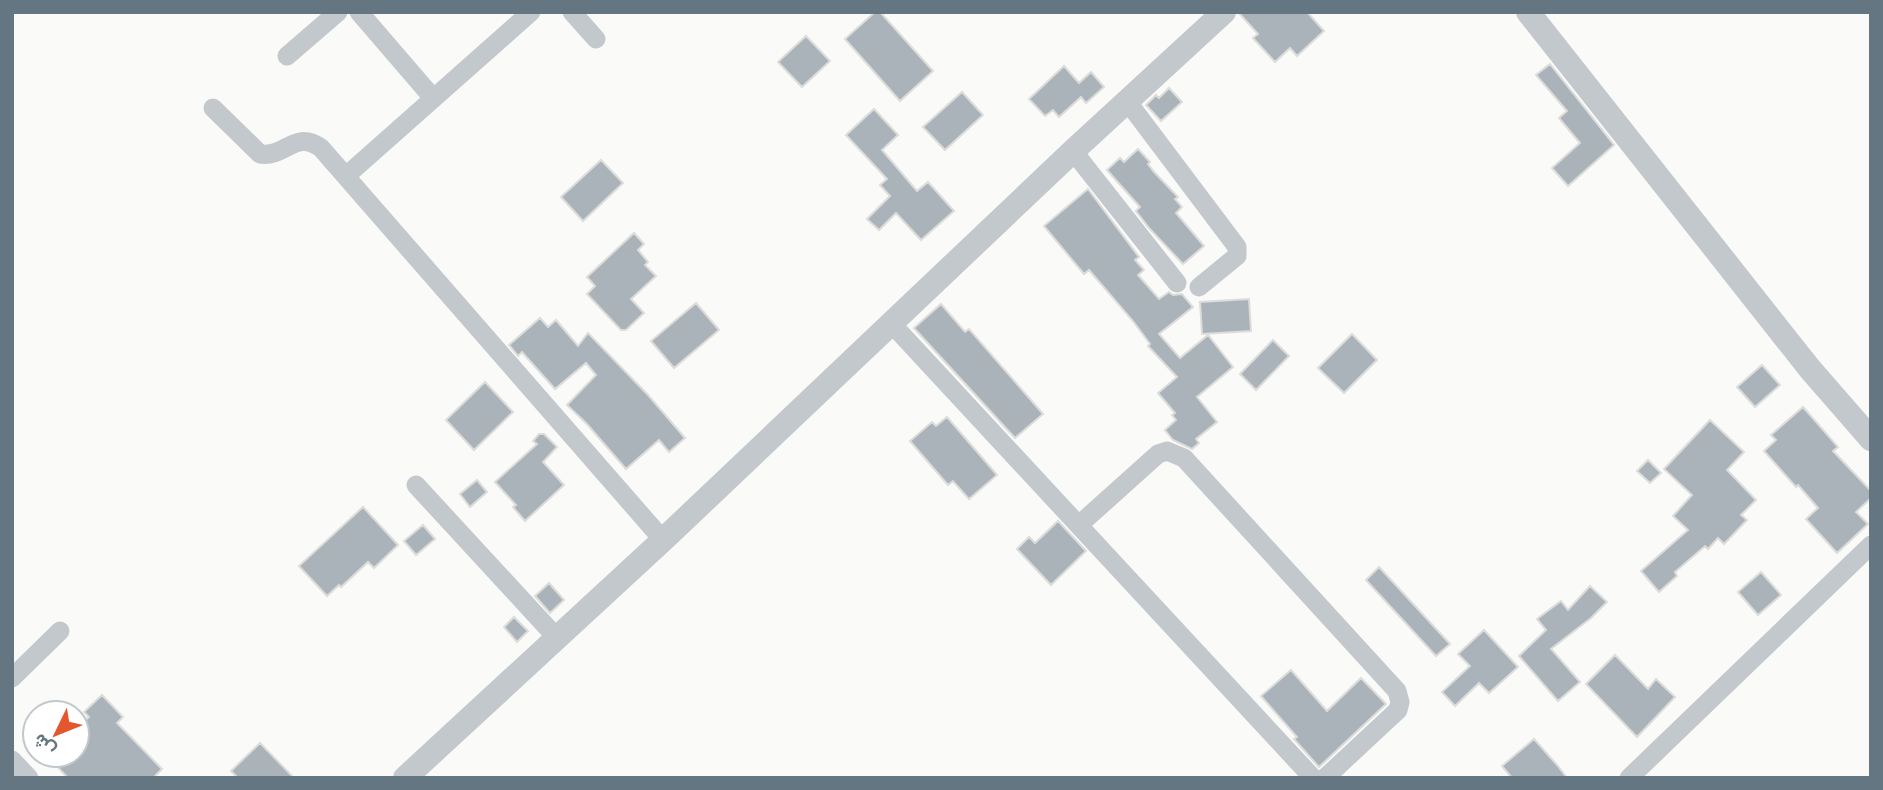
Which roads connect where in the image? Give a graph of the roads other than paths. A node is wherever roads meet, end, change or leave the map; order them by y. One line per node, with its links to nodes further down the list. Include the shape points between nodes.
1 (338, 12): 8 (street)
2 (359, 12): 9 (street)
3 (531, 12): 9 (street)
4 (572, 12): 7 (street)
5 (1224, 12): 10 (street)
6 (1528, 12): 17 (street, via 1810,369)
7 (596, 39)
8 (287, 56)
9 (433, 98): 13 (street)
10 (1127, 101): 12 (street); 15 (street, via 1237,247 1237,256)
11 (213, 108): 13 (street, via 256,152 268,155 308,140)
12 (1073, 150): 14 (street); 16 (street)
13 (346, 176): 20 (street)
14 (1177, 283)
15 (1199, 287)
16 (891, 323): 19 (street); 20 (street)
17 (1871, 439)
18 (416, 485): 23 (street)
19 (1080, 524): 28 (street); 29 (street, via 1158,454 1167,451 1184,458 1396,691 1398,710)
20 (663, 540): 23 (street)
21 (1871, 545): 30 (street)
22 (60, 631): 24 (street)
23 (557, 638): 27 (street)
24 (12, 678)
25 (12, 760): 26 (street)
26 (29, 778)
27 (405, 778)
28 (1313, 778)
29 (1325, 778)
30 (1629, 778)

